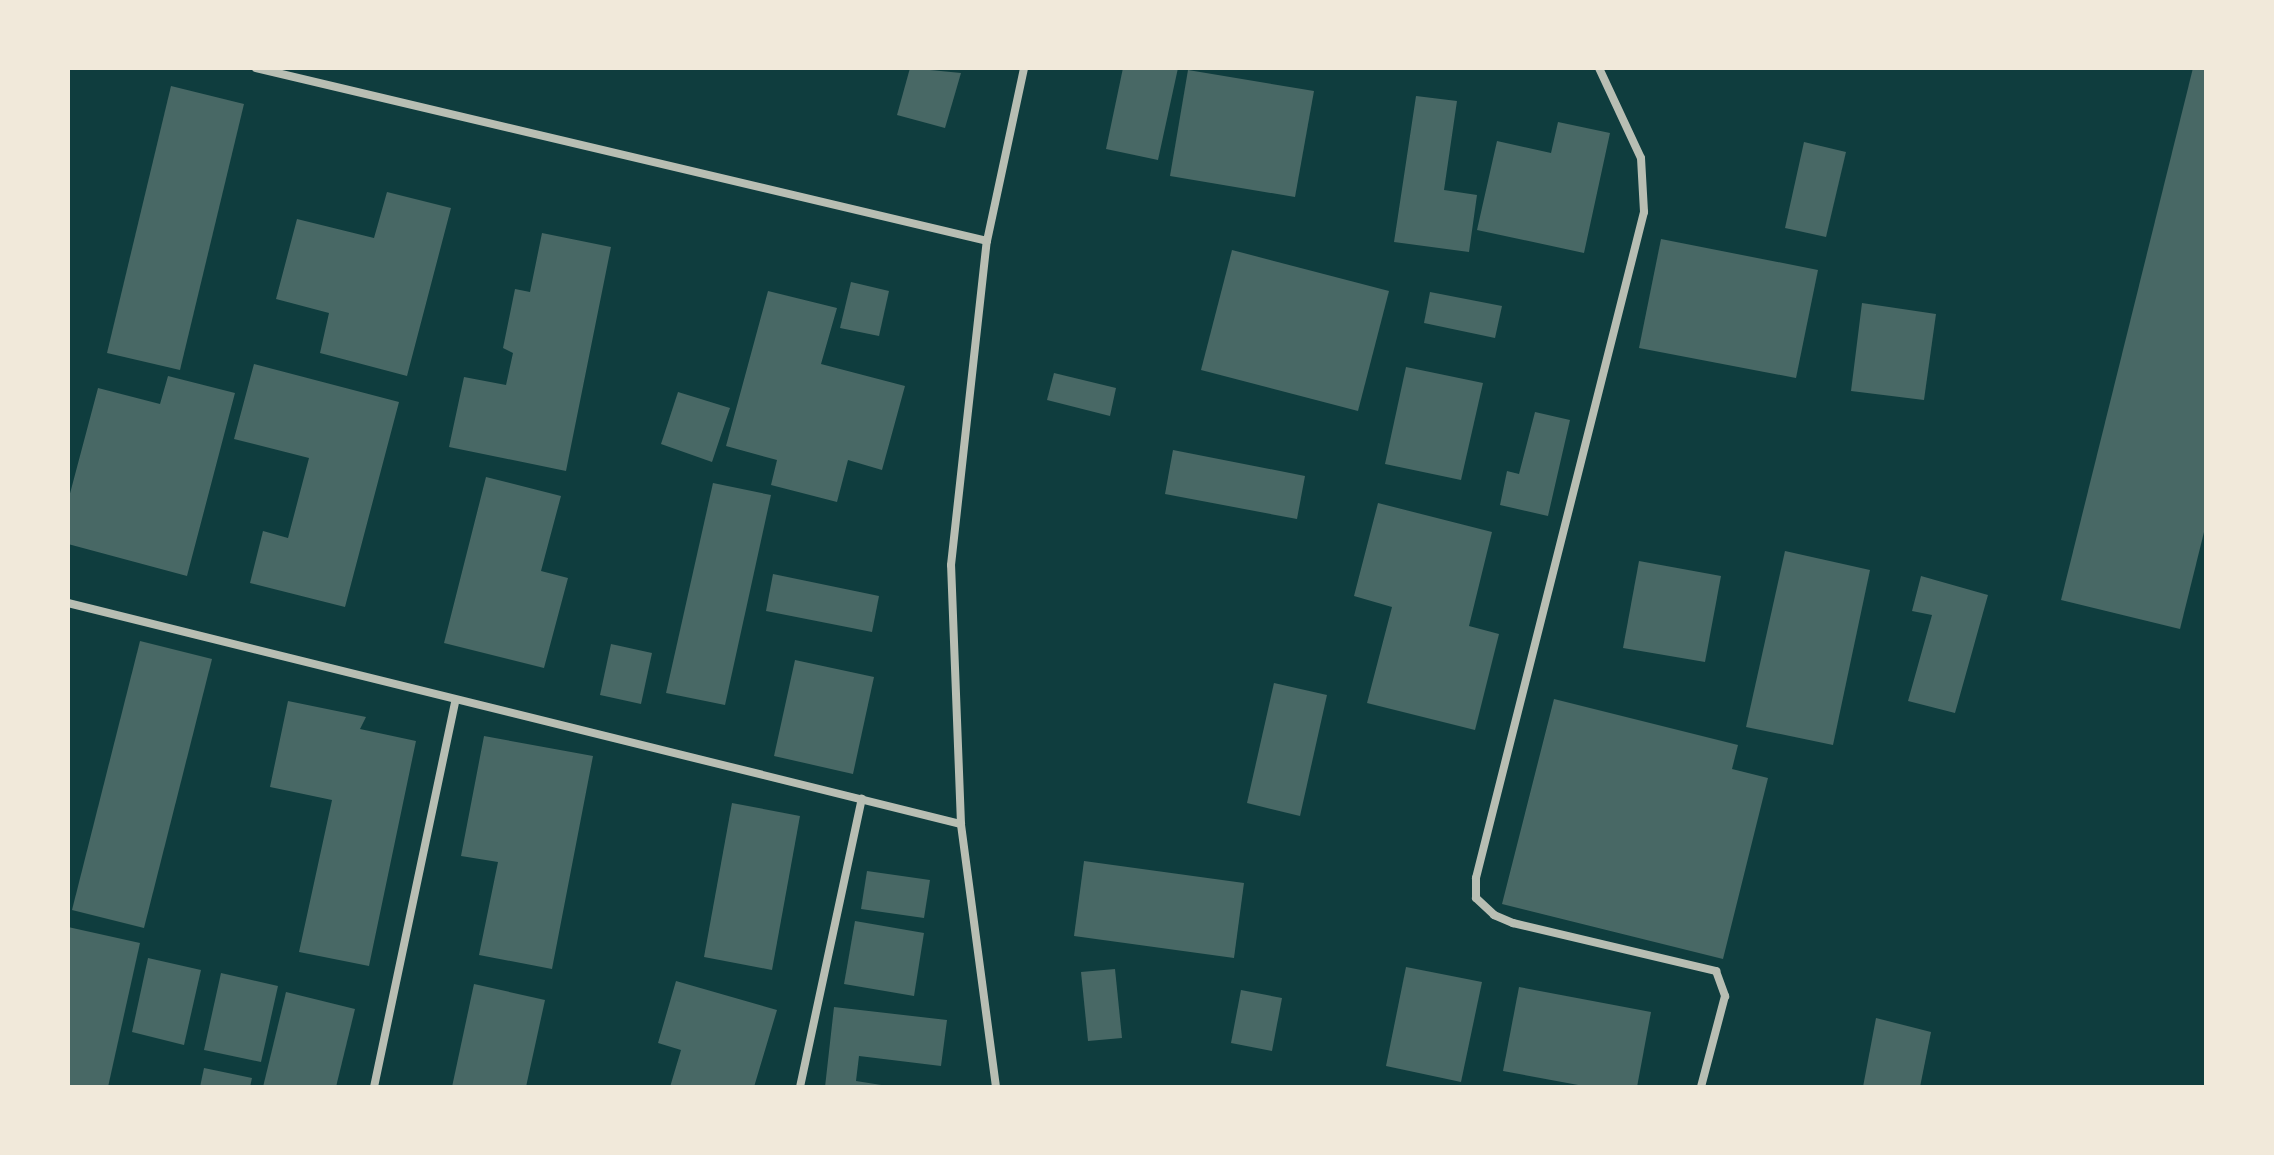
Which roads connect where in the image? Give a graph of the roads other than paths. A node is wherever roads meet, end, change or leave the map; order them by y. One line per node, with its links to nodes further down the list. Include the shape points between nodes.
1 (256, 68): 4 (street)
2 (1024, 68): 4 (street)
3 (1599, 68): 12 (street, via 1641,158 1644,212 1476,878 1476,898 1494,915 1513,923 1716,971 1725,996)
4 (987, 241): 8 (street, via 951,565)
5 (68, 603): 6 (street)
6 (455, 703): 7 (street); 9 (street)
7 (862, 799): 8 (street); 10 (street)
8 (961, 824): 11 (street)
9 (374, 1087)
10 (800, 1087)
11 (996, 1087)
12 (1701, 1087)

